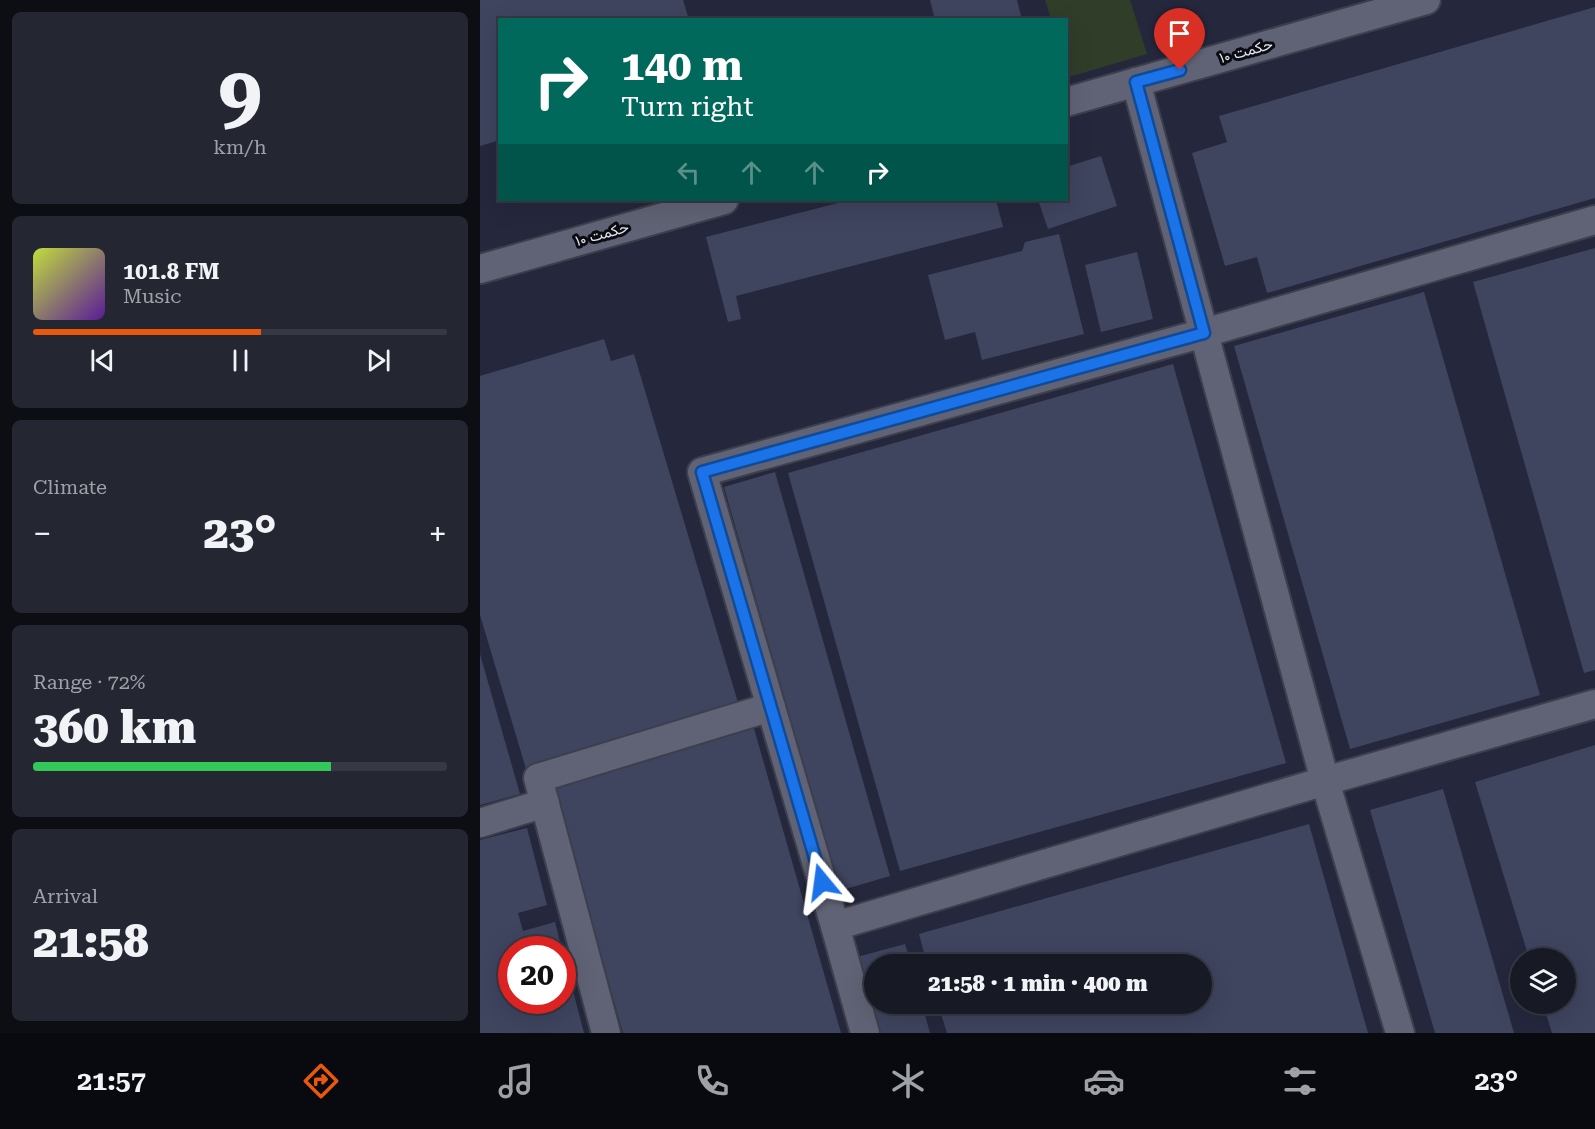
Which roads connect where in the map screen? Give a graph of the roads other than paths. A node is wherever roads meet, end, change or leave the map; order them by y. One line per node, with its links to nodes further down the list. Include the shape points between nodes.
1 (1426, 0): 2 (street, حکمت ۱۰)
2 (1136, 82): 3 (street, حکمت ۱۰); 7 (street)
3 (1068, 101)
4 (720, 201): 6 (street, حکمت ۱۰)
5 (1595, 220): 7 (street)
6 (480, 269)
7 (1204, 333): 9 (street, via 702,472); 10 (street)
8 (1595, 704): 10 (street)
9 (771, 707): 11 (street, via 538,778); 13 (street)
10 (1325, 781): 13 (street); 16 (street)
11 (545, 803): 12 (street); 14 (street)
12 (480, 823)
13 (835, 926): 15 (street)
14 (606, 1033)
15 (866, 1033)
16 (1400, 1033)

